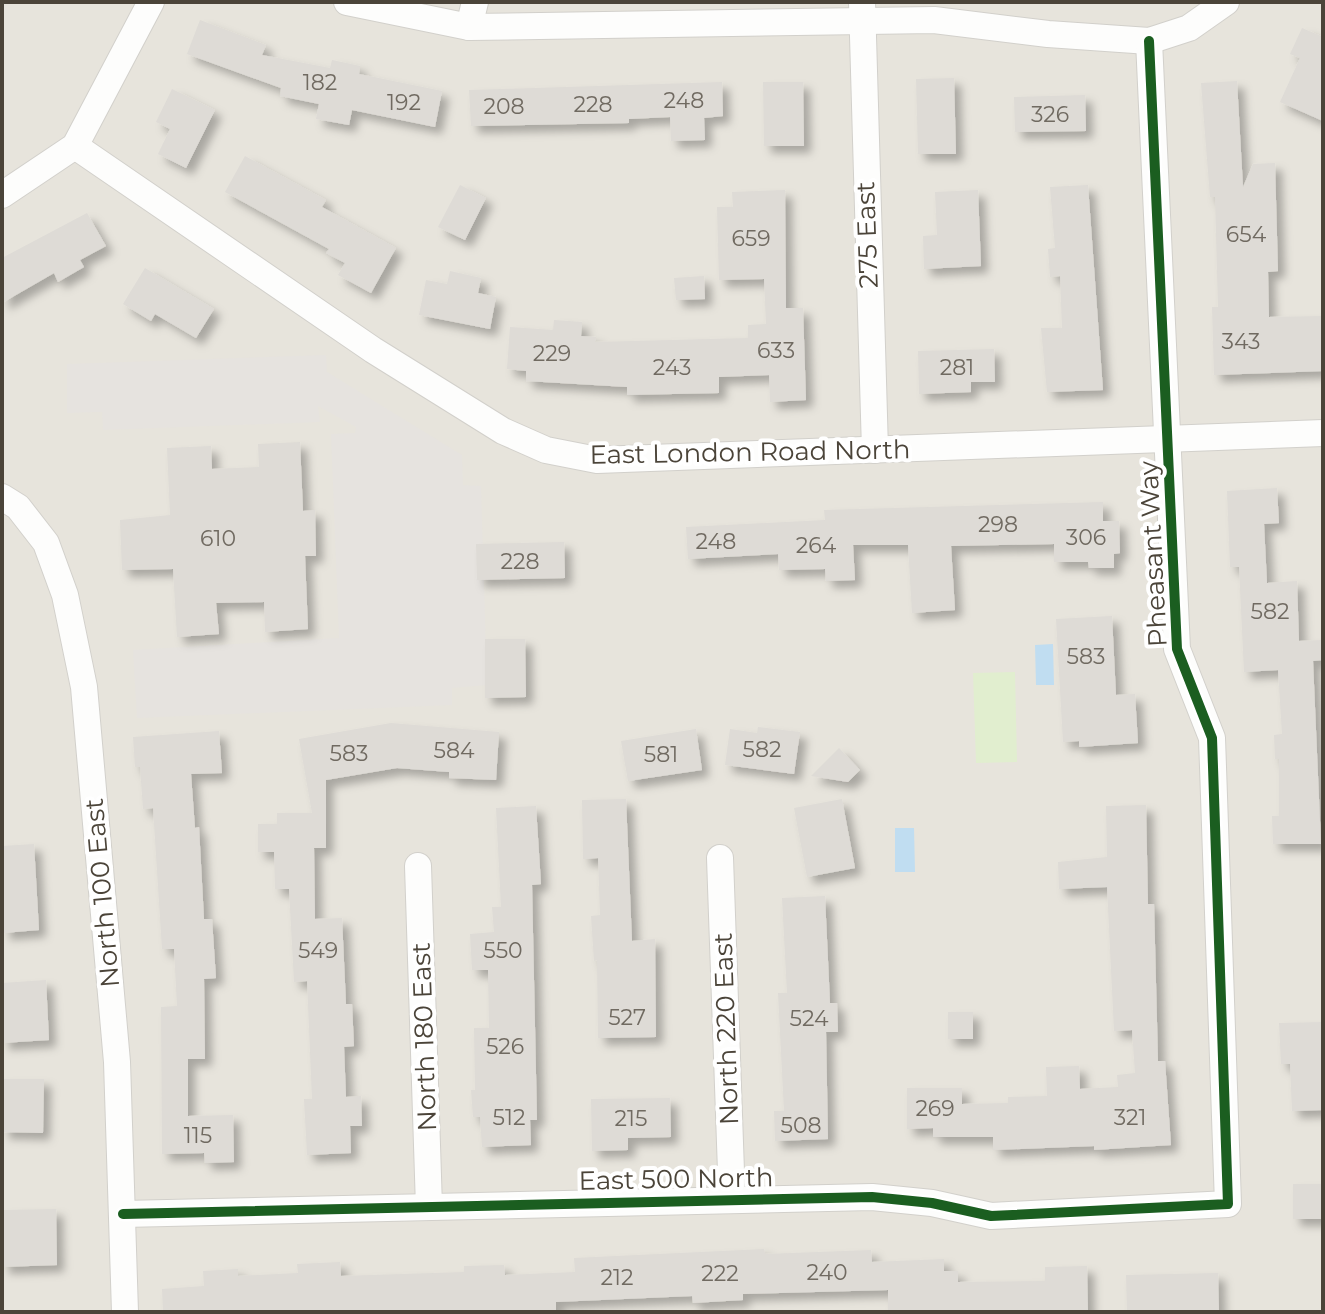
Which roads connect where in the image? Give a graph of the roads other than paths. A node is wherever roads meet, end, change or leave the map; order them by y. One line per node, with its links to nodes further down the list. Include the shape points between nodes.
1 (151, 2): 7 (street)
2 (347, 2): 5 (street)
3 (1226, 2): 6 (street, via 1189,28)
4 (861, 10): 5 (street); 6 (street); 11 (street, 275 East)
5 (472, 15)
6 (1149, 41): 10 (street, Pheasant Way)
7 (75, 146): 8 (street); 11 (street, East London Road North, via 373,350 503,431 546,450 597,460)
8 (2, 195)
9 (1323, 433): 10 (street, East London Road North)
10 (1168, 440): 11 (street, East London Road North); 16 (street, Pheasant Way, via 1177,649 1212,738)
11 (875, 450)
12 (2, 497): 18 (street, North 100 East, via 18,507 46,543 65,595 84,687 117,1062)
13 (720, 858): 15 (street, North 220 East)
14 (418, 866): 17 (street, North 180 East)
15 (732, 1200): 16 (street, East 500 North, via 872,1197 991,1216); 17 (street, East 500 North)
16 (1228, 1204)
17 (429, 1207): 18 (street, East 500 North)
18 (123, 1214): 19 (street, North 100 East)
19 (125, 1312)

